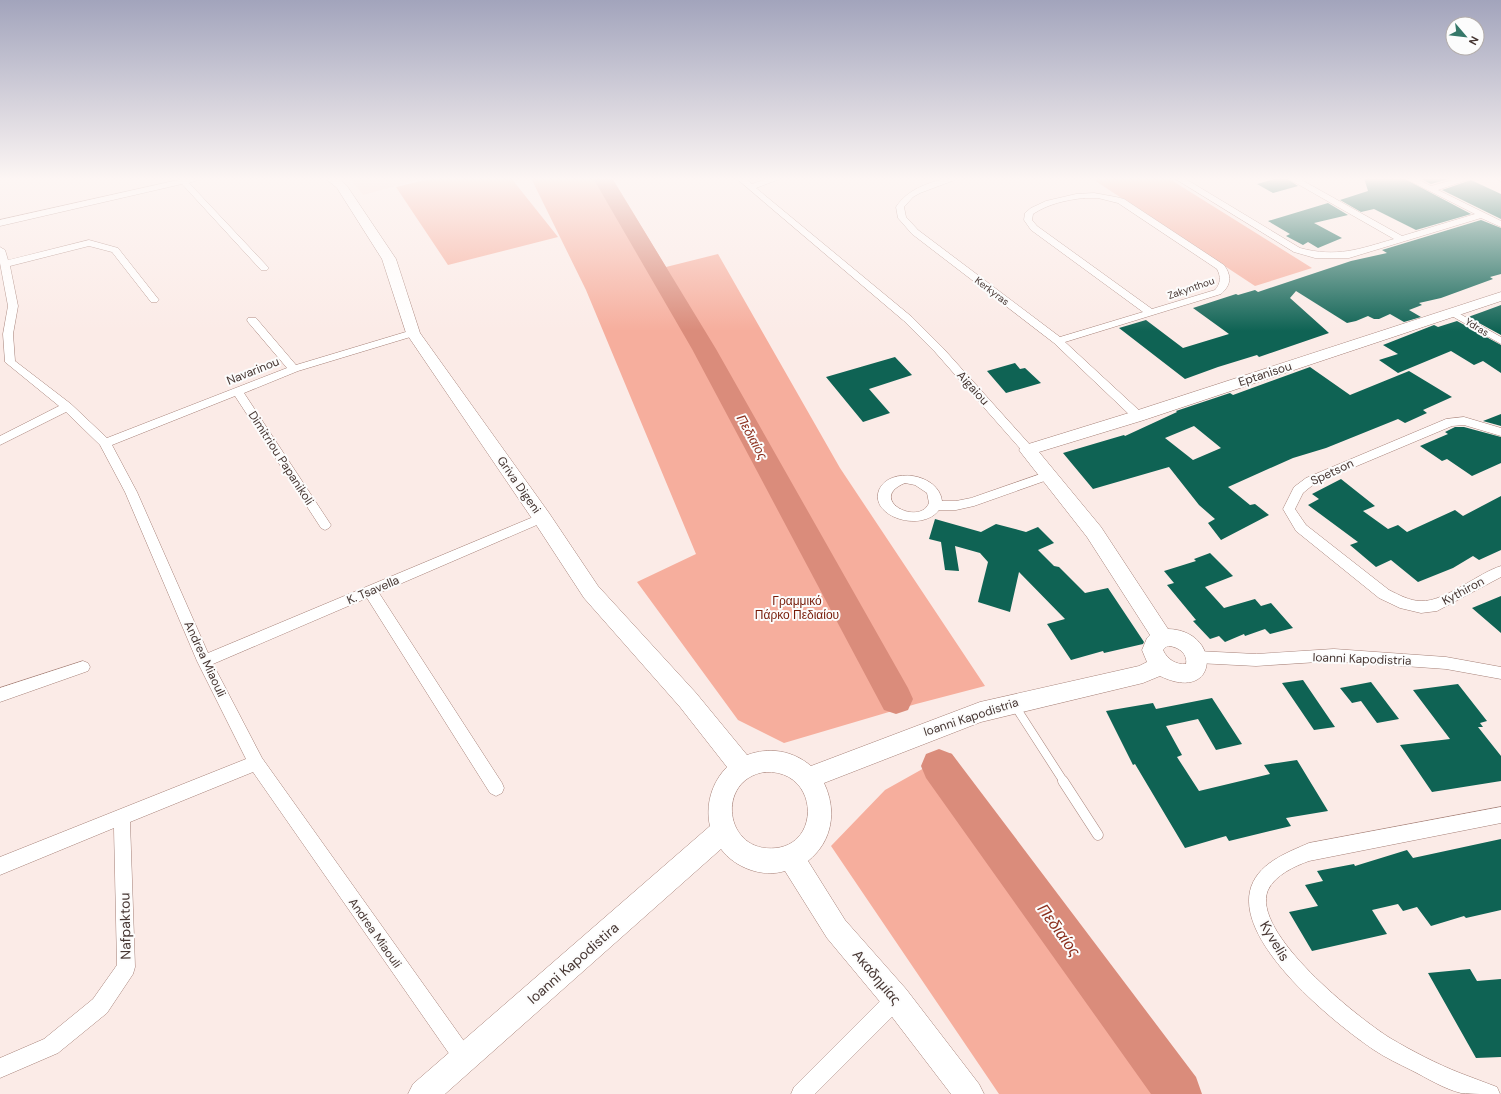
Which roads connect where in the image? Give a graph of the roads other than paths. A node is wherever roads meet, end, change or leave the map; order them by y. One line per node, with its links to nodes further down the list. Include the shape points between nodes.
1 (228, 229): 13 (street)
2 (369, 229): 19 (street, Griva Digeni, via 389,259)
3 (800, 229): 30 (street, Aigaiou, via 908,319)
4 (912, 229): 21 (street, Kerkyras)
5 (1035, 229): 16 (street, Zakynthou)
6 (1164, 229): 16 (street, Zakynthou, via 1221,267 1226,281 1218,292)
7 (1261, 229): 10 (street, via 1289,246 1328,256 1349,255)
8 (1384, 229): 10 (street)
9 (1433, 229): 10 (street)
10 (1402, 239)
11 (0, 250): 12 (street, Andrea Miaouli)
12 (5, 264): 15 (street, via 89,244 115,250); 20 (street, Andrea Miaouli, via 13,306)
13 (264, 268)
14 (1501, 296): 17 (street, Eptanisou)
15 (154, 300)
16 (1151, 313): 21 (street, Zakynthou)
17 (1453, 313): 22 (street, Ydras); 26 (street, Eptanisou)
18 (252, 320): 23 (street)
19 (413, 333): 23 (street, Navarinou); 33 (street, Griva Digeni)
20 (4, 335): 25 (street, Andrea Miaouli, via 10,362)
21 (1058, 341): 26 (street, Kerkyras)
22 (1501, 341)
23 (294, 369): 24 (street, Navarinou)
24 (238, 392): 29 (street, Navarinou); 34 (street, Dimitriou Papanikoli)
25 (67, 407): 28 (street); 29 (street, Andrea Miaouli)
26 (1138, 416): 30 (street, Eptanisou)
27 (1501, 432): 37 (street, Spetson, via 1464,421 1450,422 1310,480 1298,490 1289,509 1301,528 1384,594)
28 (0, 441)
29 (105, 443): 40 (street, Andrea Miaouli, via 131,492)
30 (1028, 450): 31 (street, Aigaiou)
31 (1049, 475): 32 (street, via 967,504 949,507); 38 (street, Aigaiou, via 1094,532)
32 (936, 505)
33 (542, 518): 36 (street, K. Tsavella); 47 (street, Griva Digeni, via 591,592 688,700)
34 (325, 525)
35 (1501, 571): 37 (street, Kythiron, via 1437,605 1421,607)
36 (370, 591): 40 (street, K. Tsavella); 49 (street)
37 (1400, 602)
38 (1163, 638): 39 (street, via 1183,641); 41 (street, via 1157,640 1152,650)
39 (1197, 657): 41 (street, via 1196,668 1185,674 1170,671); 43 (street, Ioanni Kapodistria, via 1256,660 1334,655 1446,663)
40 (204, 661): 46 (street, Andrea Miaouli)
41 (1161, 665): 45 (street, Ioanni Kapodistria, via 1143,674)
42 (83, 666): 44 (street)
43 (1501, 673)
44 (0, 695)
45 (1013, 703): 48 (street, Ioanni Kapodistria, via 973,714); 53 (lane)
46 (256, 763): 51 (street); 57 (street, Andrea Miaouli)
47 (743, 769): 48 (street, via 759,762 778,762 791,766); 52 (street, via 726,786 720,800 719,816)
48 (808, 778): 54 (street, via 821,804 820,825 814,838 803,850)
49 (496, 788)
50 (1501, 815): 62 (street, Kyvelis, via 1310,852 1286,861 1270,873 1258,892 1257,910 1268,935 1290,966 1325,1000 1378,1042 1443,1076)
51 (122, 816): 55 (street); 58 (street, Nafpaktou, via 126,967 100,1006 51,1046)
52 (724, 831): 54 (street, via 735,848 745,855 776,861); 57 (street, Ioanni Kapodistira)
53 (1098, 835)
54 (791, 857): 56 (street, Ακαδημίας, via 836,929)
55 (0, 866)
56 (896, 999): 60 (street); 61 (street, Ακαδημίας)
57 (464, 1058): 59 (street, Ioanni Kapodistira)
58 (0, 1068)
59 (423, 1094)
60 (801, 1094)
61 (969, 1094)
62 (1490, 1094)

